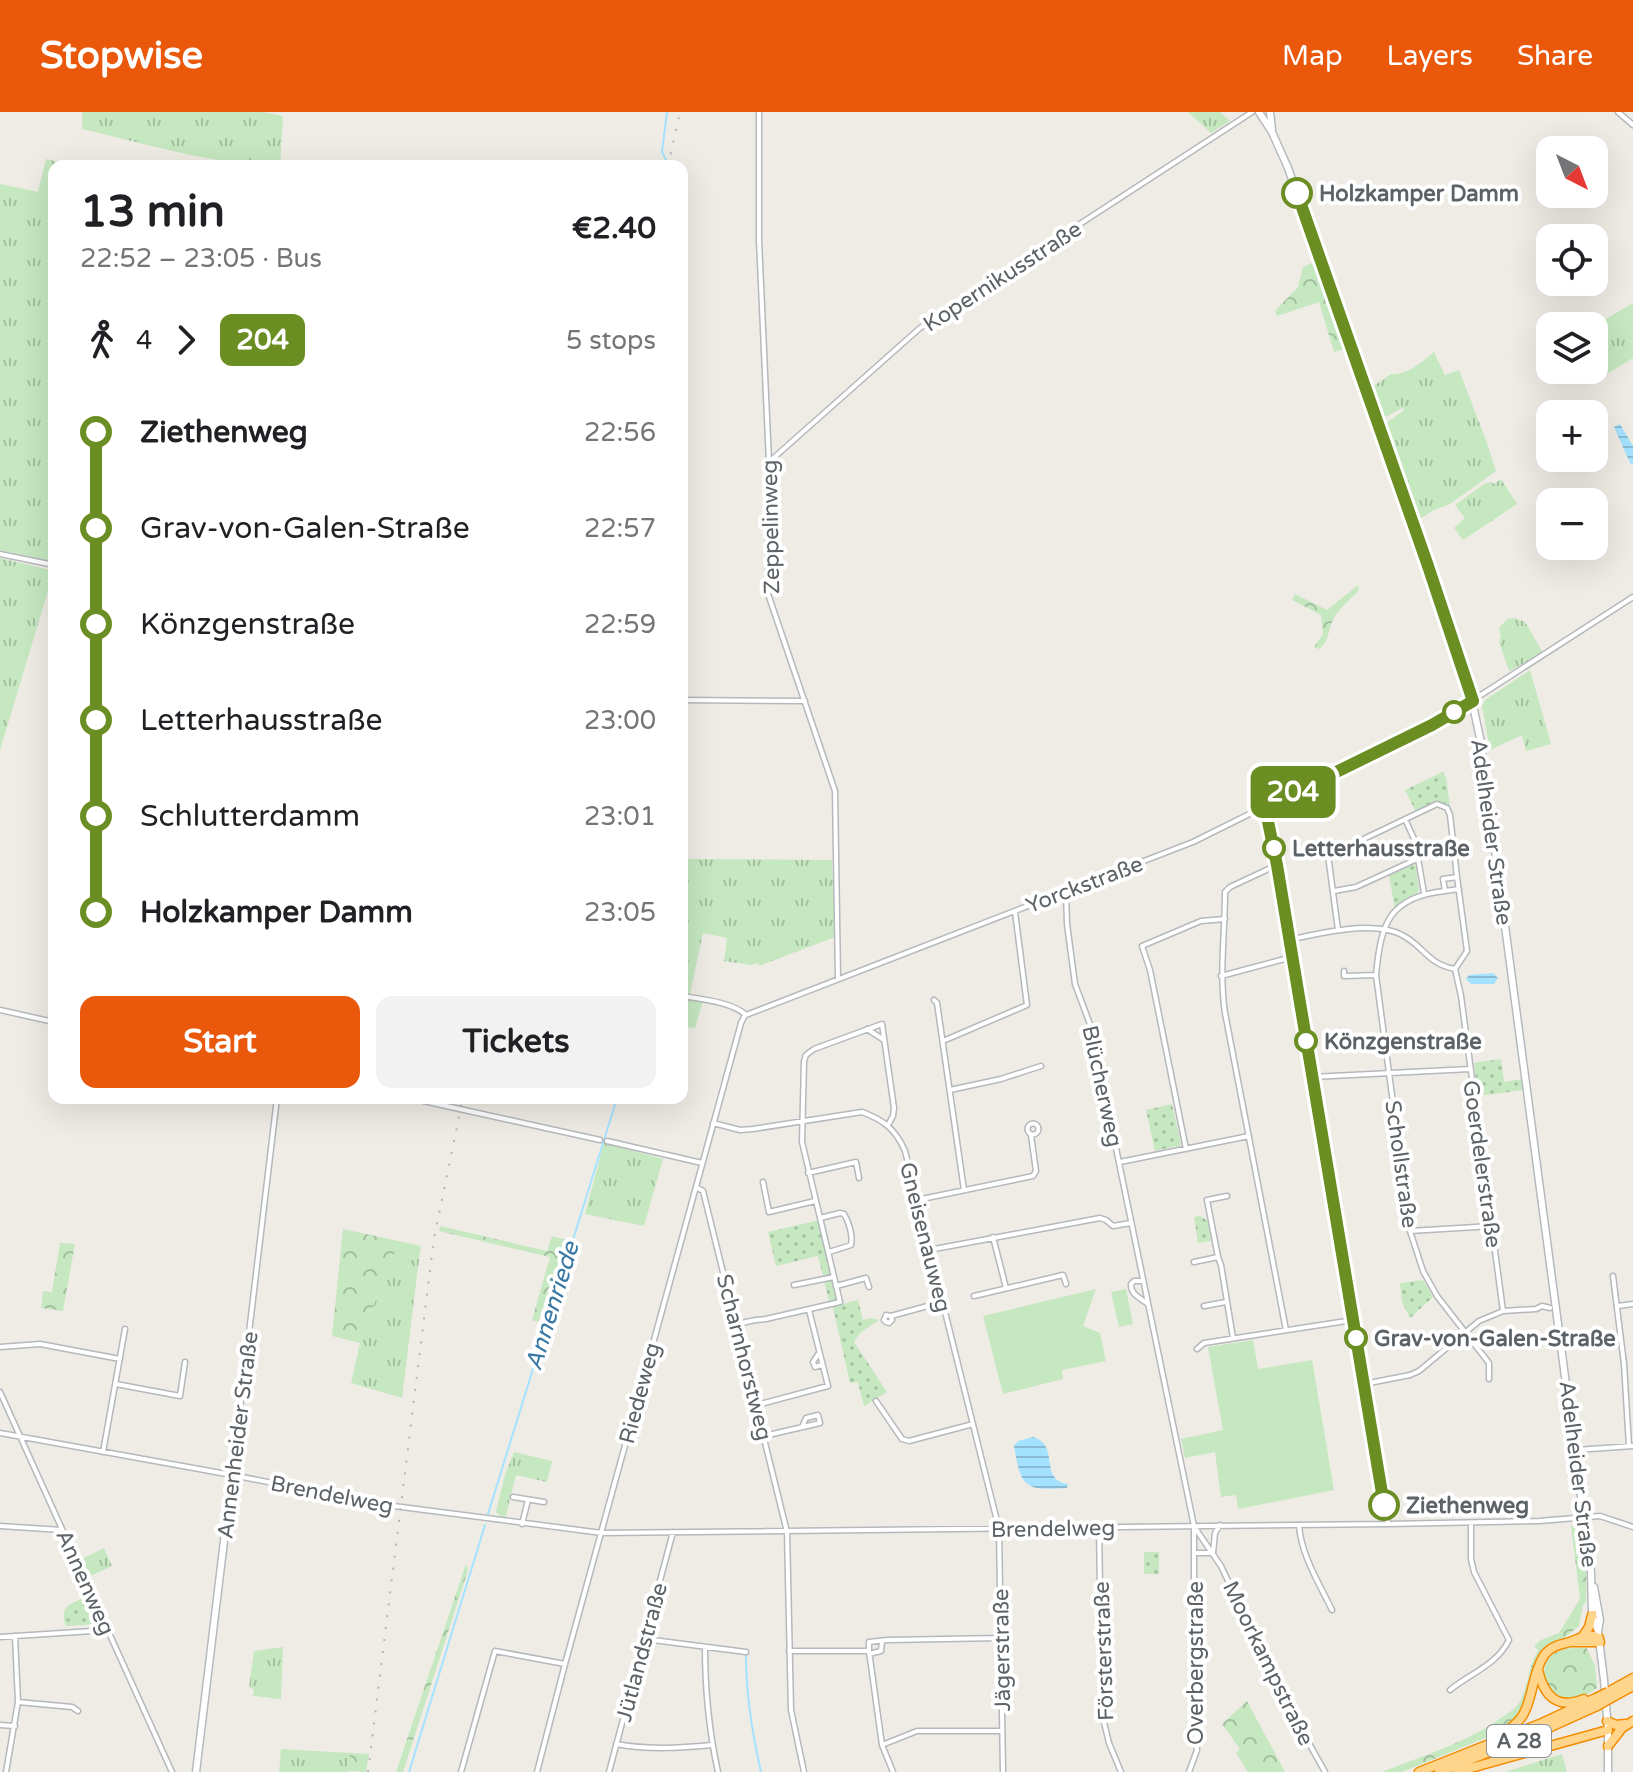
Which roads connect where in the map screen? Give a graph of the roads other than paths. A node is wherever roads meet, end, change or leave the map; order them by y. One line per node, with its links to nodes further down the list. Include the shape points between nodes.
1 (759, 112): 8 (street, Zeppelinweg)
2 (1252, 112): 8 (street, Kopernikusstraße, via 920,328)
3 (1259, 112): 7 (main road, Adelheider Straße)
4 (1270, 112): 7 (main road)
5 (1618, 112): 6 (street)
6 (1633, 125)
7 (1272, 132): 14 (main road, Adelheider Straße)
8 (769, 462): 13 (street, Zeppelinweg, via 767,591)
9 (0, 554): 10 (street)
10 (48, 564)
11 (1633, 597): 14 (street, Yorckstraße)
12 (688, 700): 13 (street)
13 (805, 701): 34 (street, Zeppelinweg, via 835,791)
14 (1473, 701): 15 (street, Yorckstraße); 93 (main road, Adelheider Straße)
15 (1265, 807): 18 (street); 23 (street, Yorckstraße)
16 (1405, 819): 17 (street); 19 (street, via 1437,804 1447,808); 21 (street, via 1329,852)
17 (1417, 859): 21 (street, via 1356,887); 24 (street)
18 (1277, 865): 26 (street, via 1225,892); 29 (street)
19 (1457, 877): 20 (street); 22 (street, via 1443,879)
20 (1459, 889): 22 (street); 31 (street, via 1467,951)
21 (1334, 891): 28 (street)
22 (1445, 891): 24 (street)
23 (1066, 892): 25 (street, Yorckstraße); 59 (street, Blücherweg, via 1075,984 1091,1027)
24 (1424, 893): 27 (street, via 1403,903)
25 (1015, 911): 34 (street, Yorckstraße); 43 (street, via 1027,1005)
26 (1225, 919): 33 (street); 58 (street, via 1201,921 1142,946)
27 (1384, 930): 28 (street); 31 (street, via 1401,933 1437,964); 32 (street, Schollstraße)
28 (1338, 931): 29 (street)
29 (1289, 940): 30 (street)
30 (1292, 957): 33 (street); 47 (street)
31 (1455, 969): 45 (street, Goerdelerstraße)
32 (1376, 975): 35 (street, via 1344,974); 46 (street, Schollstraße)
33 (1221, 976): 55 (street)
34 (838, 979): 39 (street, Yorckstraße)
35 (1344, 983)
36 (688, 997): 39 (street)
37 (934, 1000): 43 (street)
38 (0, 1010): 40 (street)
39 (746, 1015): 52 (street, Riedeweg)
40 (48, 1021)
41 (867, 1029): 42 (street); 42 (street, via 882,1024); 51 (street, via 806,1055)
42 (884, 1040): 53 (street, via 894,1108)
43 (943, 1041): 48 (street)
44 (1041, 1066): 48 (street)
45 (1471, 1069): 46 (street); 71 (street, Goerdelerstraße)
46 (1390, 1072): 47 (street); 72 (street, Schollstraße)
47 (1312, 1077): 97 (street)
48 (950, 1090): 65 (street)
49 (276, 1104): 121 (street, Annenheider Straße)
50 (437, 1104): 56 (street)
51 (803, 1121): 52 (street, via 740,1130); 53 (street, via 862,1112); 61 (street)
52 (713, 1123): 60 (street, Riedeweg)
53 (888, 1125): 67 (street, Gneisenauweg, via 905,1151)
54 (1031, 1135): 65 (street, via 1033,1176)
55 (1249, 1136): 58 (street); 100 (street)
56 (600, 1140)
57 (607, 1141): 60 (street)
58 (1186, 1149): 59 (street)
59 (1120, 1162): 70 (street, Blücherweg)
60 (702, 1163): 64 (street, Riedeweg)
61 (808, 1173): 62 (street, via 856,1162); 68 (street)
62 (859, 1178)
63 (763, 1182): 68 (street, via 769,1212)
64 (696, 1187): 98 (street, Scharnhorstweg, via 703,1191); 139 (street, Riedeweg)
65 (964, 1190): 67 (street)
66 (1227, 1196): 76 (street, via 1207,1200)
67 (917, 1200): 74 (street, Gneisenauweg)
68 (815, 1201): 69 (street)
69 (820, 1218): 75 (street); 75 (street, via 840,1213 847,1219 851,1245)
70 (1131, 1223): 73 (street, via 1113,1226 1100,1218); 80 (street, Blücherweg)
71 (1492, 1226): 72 (street); 95 (street, Goerdelerstraße)
72 (1410, 1231): 101 (street, Schollstraße, via 1423,1271)
73 (993, 1237): 74 (street); 85 (street)
74 (929, 1250): 87 (street, Gneisenauweg)
75 (829, 1252): 79 (street)
76 (1218, 1257): 77 (street); 88 (street)
77 (1194, 1262)
78 (1613, 1276): 92 (street)
79 (834, 1277): 82 (street); 83 (street)
80 (1143, 1281): 89 (street, Blücherweg); 89 (street, Blücherweg, via 1134,1281 1131,1292)
81 (1066, 1284): 85 (street, via 1063,1275)
82 (794, 1285)
83 (836, 1286): 84 (street, via 866,1278); 94 (street, via 840,1302)
84 (869, 1287)
85 (1006, 1288): 86 (street)
86 (974, 1296)
87 (942, 1302): 96 (street); 113 (street, Gneisenauweg)
88 (1226, 1302): 91 (street); 102 (street)
89 (1148, 1304): 132 (street, Blücherweg)
90 (1633, 1304): 92 (street)
91 (1204, 1306)
92 (1618, 1306): 118 (street)
93 (1553, 1307): 95 (street); 119 (main road, Adelheider Straße)
94 (809, 1310): 98 (street); 112 (street, via 828,1386)
95 (1503, 1311): 101 (street)
96 (891, 1316)
97 (1353, 1320): 100 (street); 109 (street)
98 (736, 1324): 112 (street, Scharnhorstweg)
99 (125, 1329): 105 (street)
100 (1286, 1330): 102 (street)
101 (1463, 1334): 107 (street, Schollstraße, via 1489,1363); 109 (street, via 1419,1371)
102 (1233, 1338): 104 (street)
103 (0, 1347): 105 (street, via 40,1344)
104 (1197, 1349)
105 (120, 1359): 108 (street)
106 (185, 1362): 108 (street, via 180,1396)
107 (1489, 1379)
108 (116, 1384): 120 (street)
109 (1364, 1384): 128 (street)
110 (0, 1392): 117 (street, Annenweg)
111 (876, 1401): 113 (street, via 902,1439 909,1441)
112 (757, 1405): 116 (street, Scharnhorstweg)
113 (973, 1424): 135 (street, Gneisenauweg)
114 (802, 1427): 116 (street)
115 (0, 1433): 117 (street, Brendelweg)
116 (764, 1436): 138 (street, Scharnhorstweg)
117 (21, 1437): 120 (street, Brendelweg); 136 (street, Annenweg)
118 (1631, 1446): 119 (street)
119 (1576, 1450): 125 (main road, Adelheider Straße)
120 (103, 1452): 121 (street, Brendelweg)
121 (232, 1475): 127 (street, Brendelweg); 179 (main road, Annenheider Straße)
122 (513, 1497): 123 (street)
123 (528, 1500): 124 (street); 127 (street)
124 (544, 1502)
125 (1584, 1518): 126 (street, Brendelweg); 133 (street, Brendelweg, via 1600,1516); 142 (main road, Adelheider Straße)
126 (1471, 1523): 128 (street, Brendelweg); 162 (street, via 1474,1572 1509,1640 1481,1671)
127 (522, 1524): 139 (street, Brendelweg)
128 (1388, 1524): 130 (street, Brendelweg)
129 (1220, 1525): 130 (street, Brendelweg); 132 (street, Brendelweg); 141 (street)
130 (1299, 1525): 143 (street, via 1309,1563)
131 (0, 1526): 136 (street)
132 (1194, 1526): 134 (street, Brendelweg); 140 (street, Overbergstraße); 141 (street, Moorkampstraße)
133 (1633, 1527)
134 (1099, 1528): 135 (street, Brendelweg); 187 (street, Försterstraße, via 1102,1714)
135 (999, 1529): 138 (street, Brendelweg); 150 (street, Jägerstraße)
136 (62, 1530): 145 (street, Annenweg)
137 (673, 1532): 138 (street, Brendelweg); 139 (street, Brendelweg); 151 (street, Jütlandstraße)
138 (787, 1532): 155 (street, Scharnhorstweg)
139 (602, 1533): 158 (street, Riedeweg)
140 (1194, 1553): 141 (street, Overbergstraße); 188 (street, Overbergstraße, via 1197,1750)
141 (1213, 1553): 189 (street, Moorkampstraße)
142 (1593, 1585): 144 (main road, Adelheider Straße); 149 (main road, Adelheider Straße)
143 (1332, 1610)
144 (1592, 1615): 147 (highway); 149 (main road, Adelheider Straße)
145 (108, 1630): 146 (street); 178 (street, Annenweg)
146 (15, 1636): 148 (street); 165 (street)
147 (1583, 1636): 149 (highway); 153 (highway)
148 (0, 1637)
149 (1599, 1637): 153 (highway); 170 (main road, Adelheider Straße)
150 (1001, 1638): 152 (street); 171 (street, Jägerstraße)
151 (645, 1639): 154 (street); 172 (street, Jütlandstraße)
152 (882, 1640): 157 (street, via 881,1651); 157 (street, via 869,1642)
153 (1571, 1642): 159 (highway, via 1550,1649)
154 (705, 1647): 156 (street); 173 (street)
155 (789, 1651): 157 (street); 184 (street, Scharnhorstweg, via 791,1710)
156 (746, 1652)
157 (869, 1652): 174 (street)
158 (565, 1664): 180 (street, via 495,1651); 181 (street, Riedeweg)
159 (1538, 1669): 164 (highway, via 1542,1687 1553,1699); 176 (highway, via 1521,1719)
160 (1633, 1678): 163 (highway, A 28)
161 (1633, 1686): 163 (highway, A 28)
162 (1450, 1690)
163 (1612, 1693): 164 (highway, A 28, bridge)
164 (1596, 1699): 176 (highway, A 28); 191 (highway, A 28, via 1515,1742)
165 (18, 1702): 166 (street); 169 (street)
166 (78, 1711)
167 (1630, 1722): 170 (highway); 175 (highway)
168 (0, 1725): 169 (street)
169 (15, 1726): 177 (street)
170 (1607, 1726): 175 (main road, Adelheider Straße); 192 (highway)
171 (1002, 1731): 174 (street, via 917,1731); 186 (street, Jägerstraße)
172 (616, 1744): 173 (street); 182 (street, Jütlandstraße)
173 (712, 1745): 183 (street)
174 (882, 1745): 185 (street)
175 (1608, 1746): 193 (main road, Adelheider Straße)
176 (1472, 1752): 190 (highway, A 28)
177 (6, 1772)
178 (172, 1772)
179 (196, 1772)
180 (461, 1772)
181 (537, 1772)
182 (609, 1772)
183 (718, 1772)
184 (804, 1772)
185 (893, 1772)
186 (1003, 1772)
187 (1121, 1772)
188 (1189, 1772)
189 (1325, 1772)
190 (1419, 1772)
191 (1439, 1772)
192 (1456, 1772)
193 (1608, 1772)

